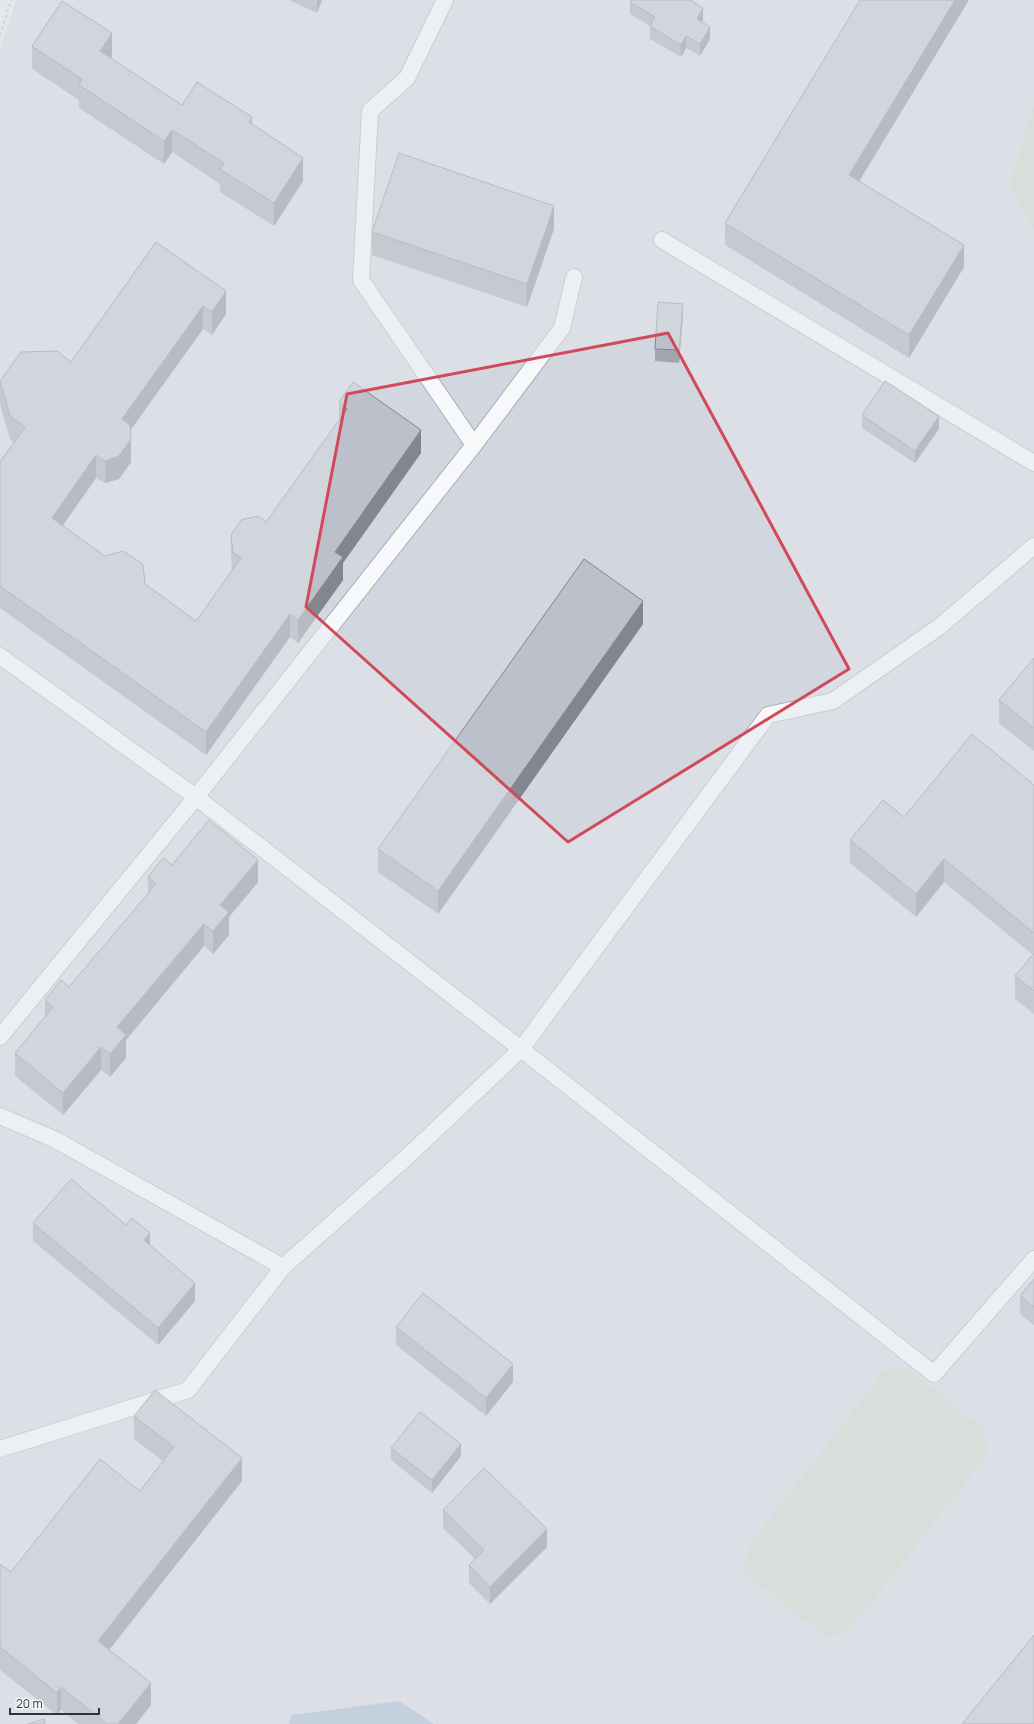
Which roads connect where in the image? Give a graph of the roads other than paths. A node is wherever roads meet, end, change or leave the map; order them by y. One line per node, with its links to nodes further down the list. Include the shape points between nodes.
1 (445, 0): 4 (lane, via 407,78 370,111 361,280)
2 (662, 240): 5 (lane)
3 (574, 277): 4 (lane, via 562,328)
4 (474, 445): 8 (lane)
5 (1034, 463)
6 (1034, 546): 10 (lane, via 939,627 833,701 768,715)
7 (0, 656): 8 (lane)
8 (196, 797): 9 (lane); 10 (lane)
9 (0, 1037)
10 (521, 1049): 12 (lane, via 934,1374); 13 (lane, via 409,1155)
11 (0, 1116): 13 (lane, via 54,1139)
12 (1034, 1259)
13 (283, 1267): 14 (lane, via 188,1390)
14 (0, 1449)

